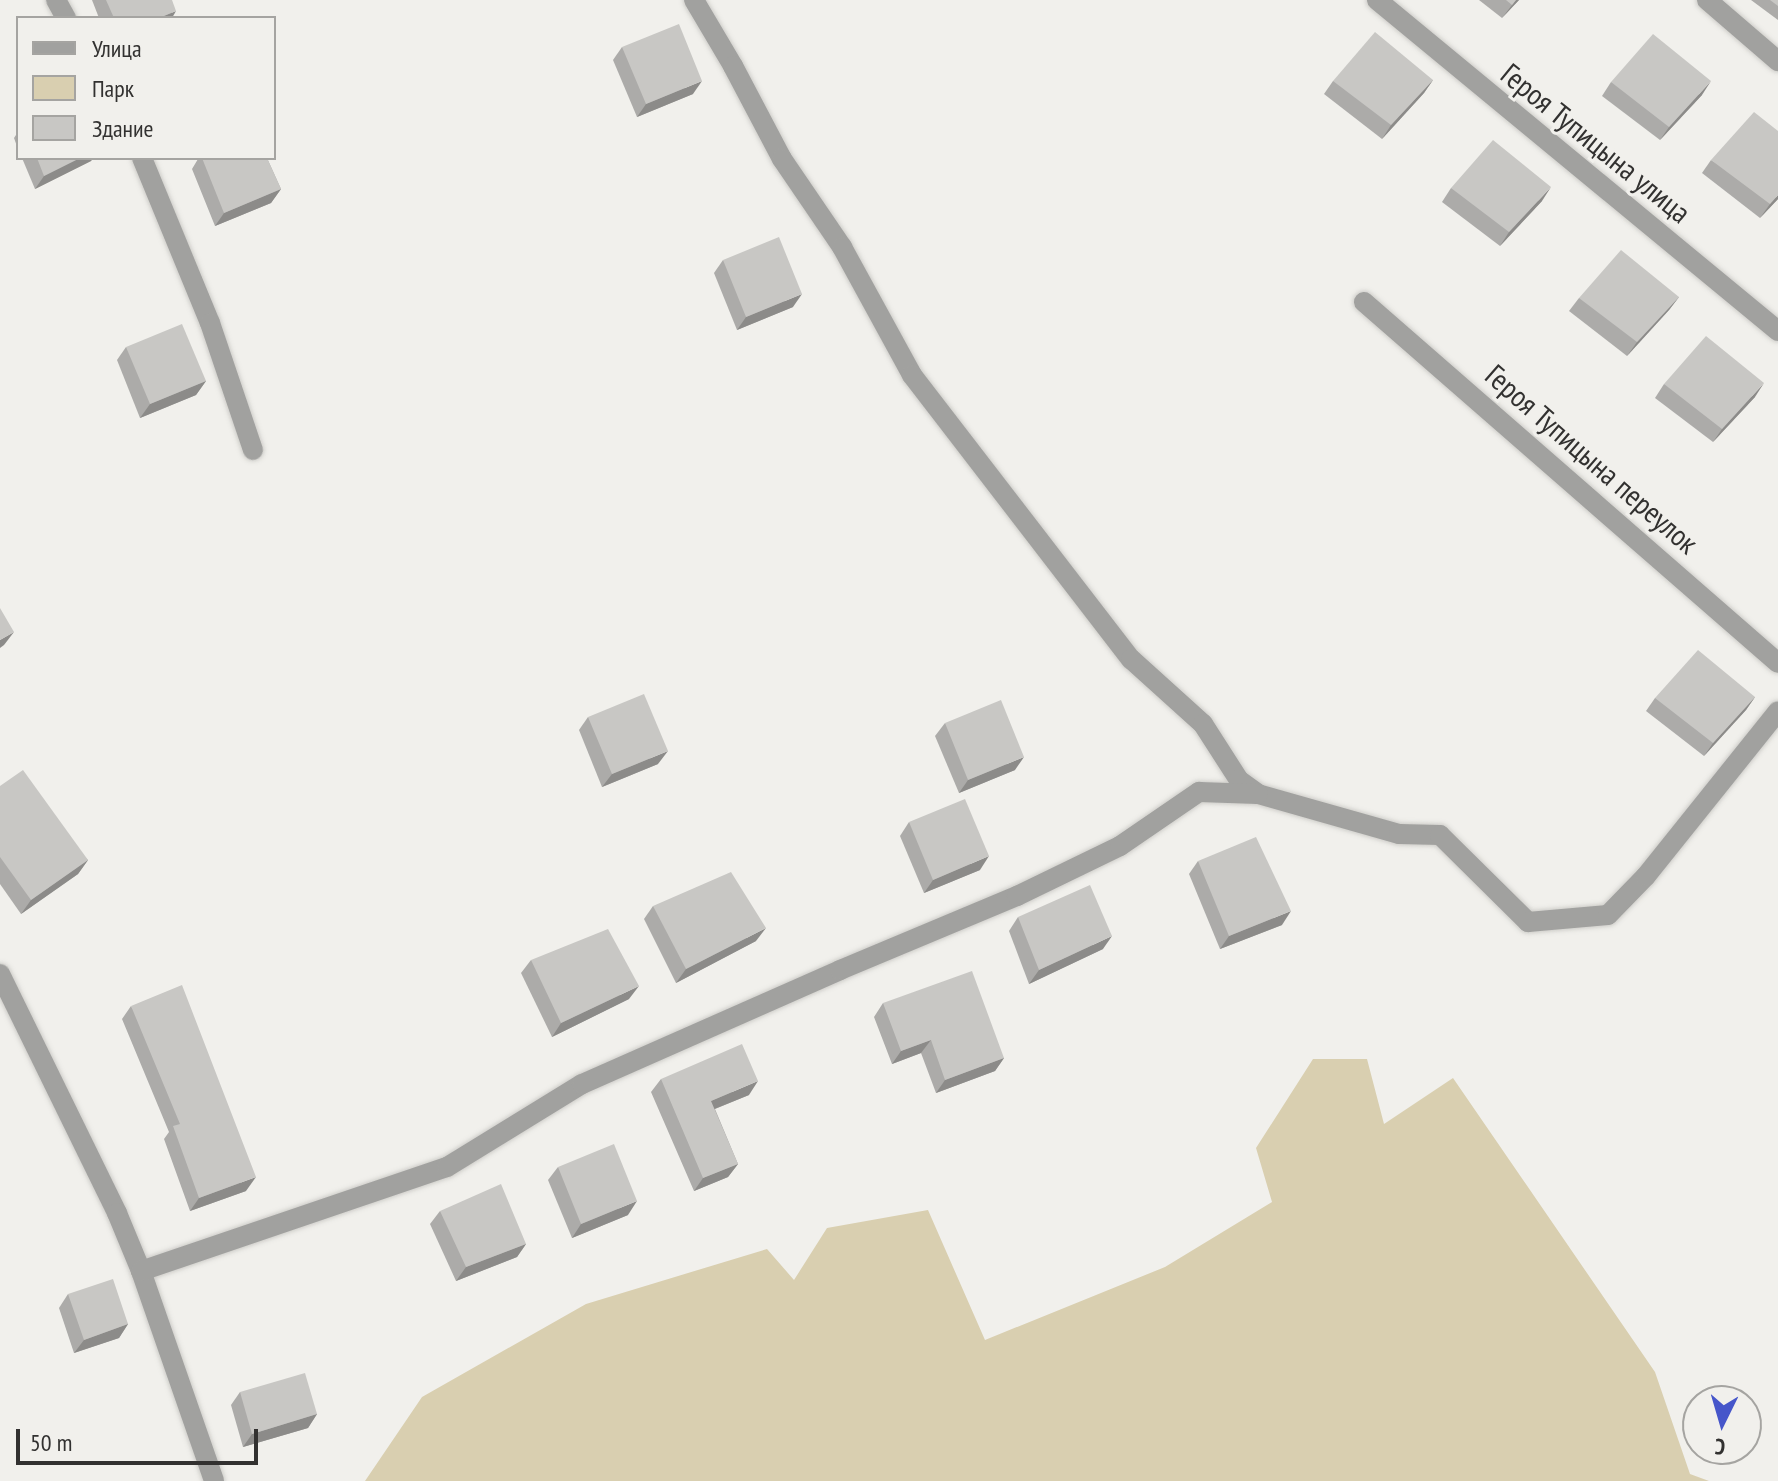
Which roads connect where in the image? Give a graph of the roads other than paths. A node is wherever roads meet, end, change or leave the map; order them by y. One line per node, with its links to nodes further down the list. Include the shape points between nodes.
1 (694, 0): 11 (street, via 912,375 1131,659 1203,724 1239,780)
2 (1377, 0): 7 (street, Героя Тупицына улица)
3 (1707, 0): 4 (street)
4 (1778, 61)
5 (143, 160): 8 (street, via 210,323)
6 (1364, 302): 9 (street, Героя Тупицына переулок)
7 (1778, 331)
8 (253, 450)
9 (1778, 663)
10 (1778, 711): 11 (street, via 1646,876 1608,915 1528,922 1440,835 1399,834)
11 (1258, 794): 13 (street, via 1199,792 1120,846 1017,896 582,1084 447,1167)
12 (0, 974): 13 (street)
13 (141, 1271): 14 (street)
14 (214, 1481)

